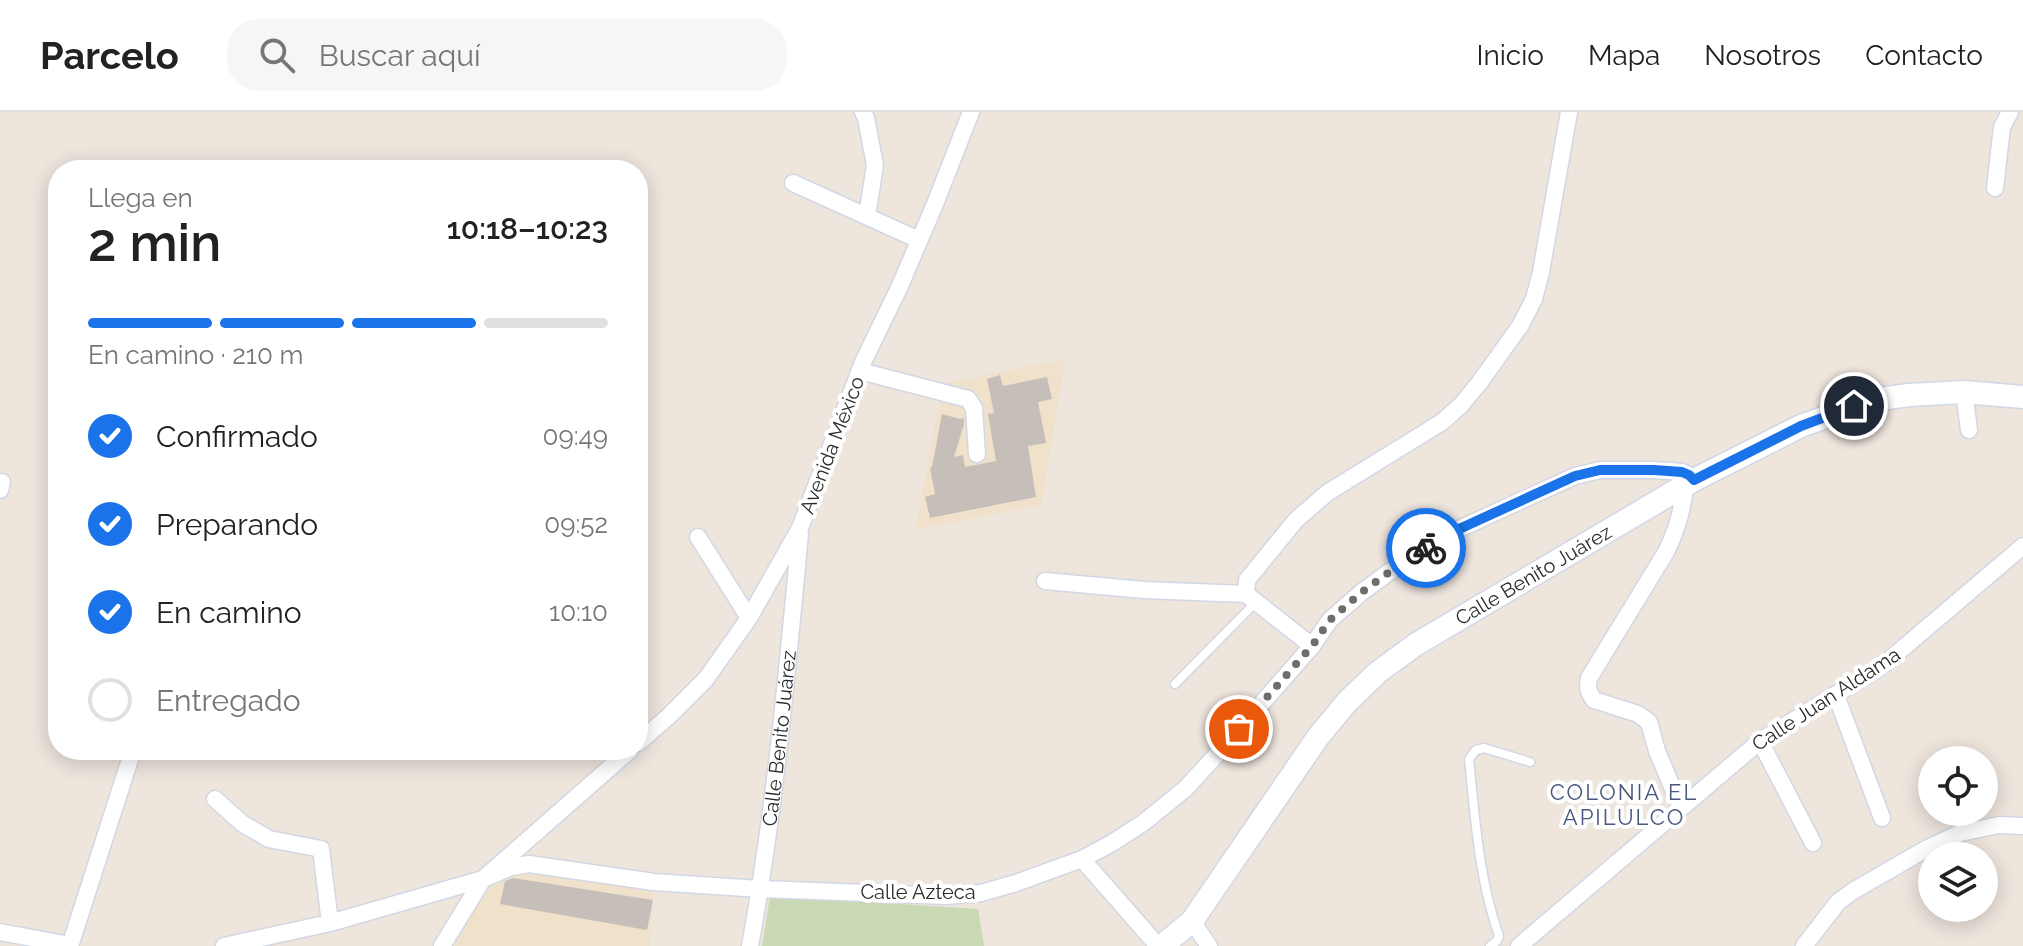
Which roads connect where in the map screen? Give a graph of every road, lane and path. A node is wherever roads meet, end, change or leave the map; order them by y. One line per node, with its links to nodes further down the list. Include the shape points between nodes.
1 (863, 112): 7 (street, via 875,165)
2 (971, 112): 8 (street, Avenida México)
3 (1569, 112): 19 (street, via 1541,272 1520,326 1480,382 1442,422 1327,493 1296,520 1247,580)
4 (2010, 112): 6 (street, via 2002,127)
5 (793, 183): 7 (street)
6 (1995, 188)
7 (867, 216): 8 (street)
8 (919, 240): 9 (street, Avenida México)
9 (860, 371): 13 (street, via 968,399 974,408); 15 (street, Avenida México)
10 (1964, 392): 11 (main road, Calle Benito Juárez); 12 (street); 14 (main road, Calle Benito Juárez, via 1872,400 1801,426)
11 (2023, 397)
12 (1969, 430)
13 (977, 454)
14 (1690, 483): 21 (street, Calle Azteca, via 1682,472 1654,470 1600,470 1575,476 1446,535 1403,562 1330,620); 30 (street, via 1666,552 1587,687 1594,700 1649,722); 37 (main road, Calle Benito Juárez, via 1457,619 1377,673 1318,737)
15 (800, 528): 20 (street, Avenida México); 36 (street, Calle Benito Juárez, via 784,710)
16 (698, 537): 20 (street)
17 (2023, 546): 23 (street, Calle Juan Aldama, via 1882,666)
18 (1045, 581): 19 (street)
19 (1251, 598): 21 (street); 22 (lane)
20 (749, 618): 24 (street, Avenida México, via 706,679)
21 (1312, 646): 34 (street, Calle Azteca, via 1185,789 1143,823)
22 (1175, 684)
23 (1836, 695): 25 (street, Calle Juan Aldama); 31 (street)
24 (648, 734)
25 (1760, 741): 30 (street, Calle Juan Aldama); 33 (street)
26 (130, 760): 40 (street)
27 (619, 760): 35 (street)
28 (1530, 762): 46 (lane, via 1484,748 1469,759 1489,907 1499,936)
29 (215, 799): 38 (street, via 269,839 321,849)
30 (1681, 808): 47 (street, Calle Juan Aldama)
31 (1882, 818)
32 (2023, 826): 48 (street, via 1960,833 1926,849 1838,902)
33 (1813, 843)
34 (1082, 859): 36 (street, Calle Azteca, via 981,893); 44 (street)
35 (483, 879): 36 (street, Calle Azteca, via 529,864 654,882); 38 (street, Calle Azteca); 42 (street)
36 (760, 889): 43 (street, Calle Benito Juárez)
37 (1192, 921): 44 (main road, Calle Benito Juárez); 45 (street)
38 (330, 923): 41 (street, Calle Azteca)
39 (0, 932): 40 (street)
40 (70, 946)
41 (224, 946)
42 (442, 946)
43 (750, 946)
44 (1160, 946)
45 (1209, 946)
46 (1490, 946)
47 (1519, 946)
48 (1804, 946)

